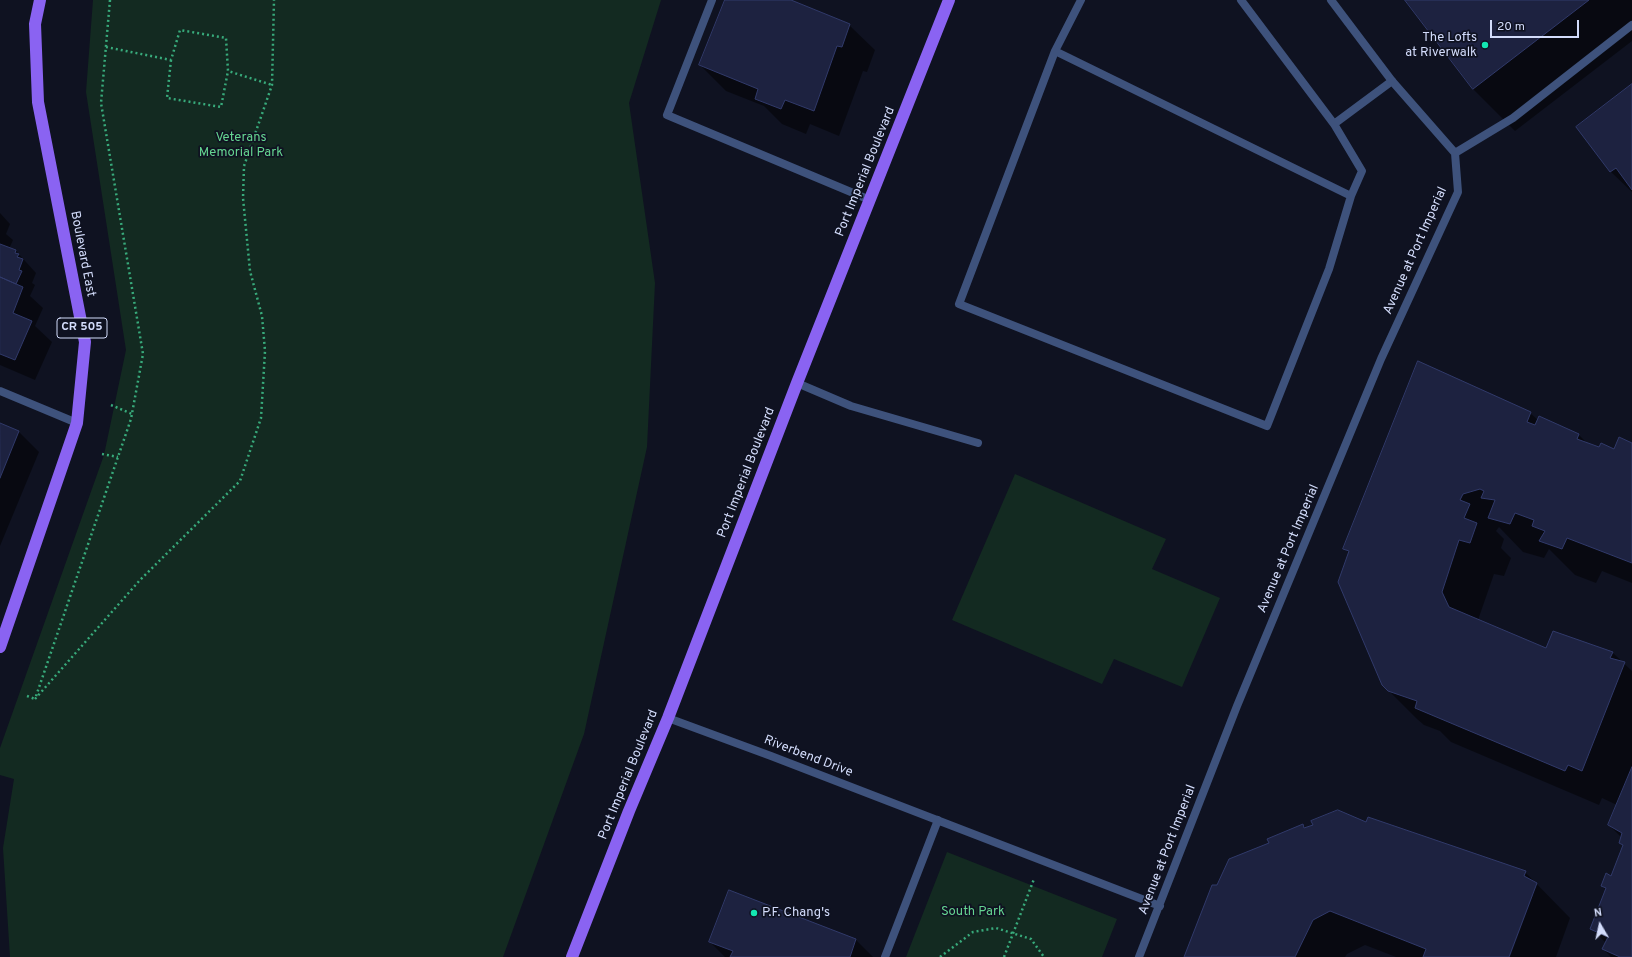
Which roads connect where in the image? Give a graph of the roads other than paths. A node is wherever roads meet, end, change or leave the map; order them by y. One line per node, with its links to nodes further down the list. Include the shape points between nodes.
1 (40, 0): 16 (main road, Boulevard East / CR 505, via 35,24 38,102 85,342)
2 (712, 0): 13 (street, via 667,115)
3 (949, 0): 13 (main road, Port Imperial Boulevard)
4 (1081, 0): 8 (street)
5 (1241, 0): 10 (street)
6 (1331, 0): 9 (street)
7 (1632, 25): 11 (street, via 1513,118)
8 (1055, 51): 12 (street); 12 (street, via 960,304 1267,426 1329,270)
9 (1392, 81): 10 (street); 11 (street)
10 (1334, 124): 12 (street, via 1362,171)
11 (1454, 153): 21 (street, Avenue at Port Imperial, via 1458,192 1378,366 1237,706)
12 (1350, 196)
13 (870, 200): 14 (main road, Port Imperial Boulevard)
14 (797, 383): 17 (street, via 851,406); 19 (main road, Port Imperial Boulevard)
15 (0, 391): 16 (street)
16 (77, 423): 18 (main road, Boulevard East / CR 505)
17 (978, 443)
18 (0, 647)
19 (668, 718): 20 (street, Riverbend Drive); 22 (main road, Port Imperial Boulevard)
20 (938, 820): 21 (street, Riverbend Drive); 23 (street)
21 (1160, 906): 24 (street, Avenue at Port Imperial)
22 (572, 957)
23 (885, 957)
24 (1139, 957)

